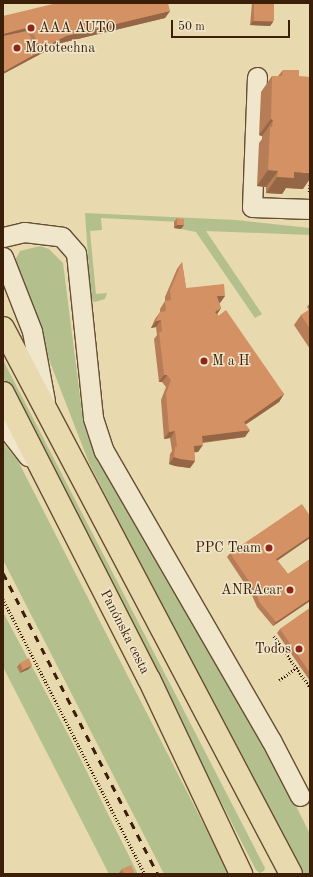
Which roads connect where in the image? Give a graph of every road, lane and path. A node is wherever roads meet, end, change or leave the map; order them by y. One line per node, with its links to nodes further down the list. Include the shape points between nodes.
1 (257, 77): 2 (street, via 252,207)
2 (310, 209)
3 (3, 237): 16 (street, via 24,232 62,238 76,252 93,418 104,451 271,740)
4 (3, 257): 7 (street, via 32,331)
5 (3, 328): 7 (main road)
6 (3, 393): 9 (main road, Panónska cesta)
7 (48, 416): 19 (main road)
8 (3, 424): 9 (street)
9 (46, 478): 18 (main road, Panónska cesta, via 149,679)
10 (3, 599): 17 (path)
11 (274, 636): 13 (path)
12 (300, 666): 13 (path)
13 (296, 668): 14 (path); 15 (path)
14 (279, 680)
15 (310, 687)
16 (300, 796)
17 (144, 874)
18 (241, 874)
19 (291, 874)

